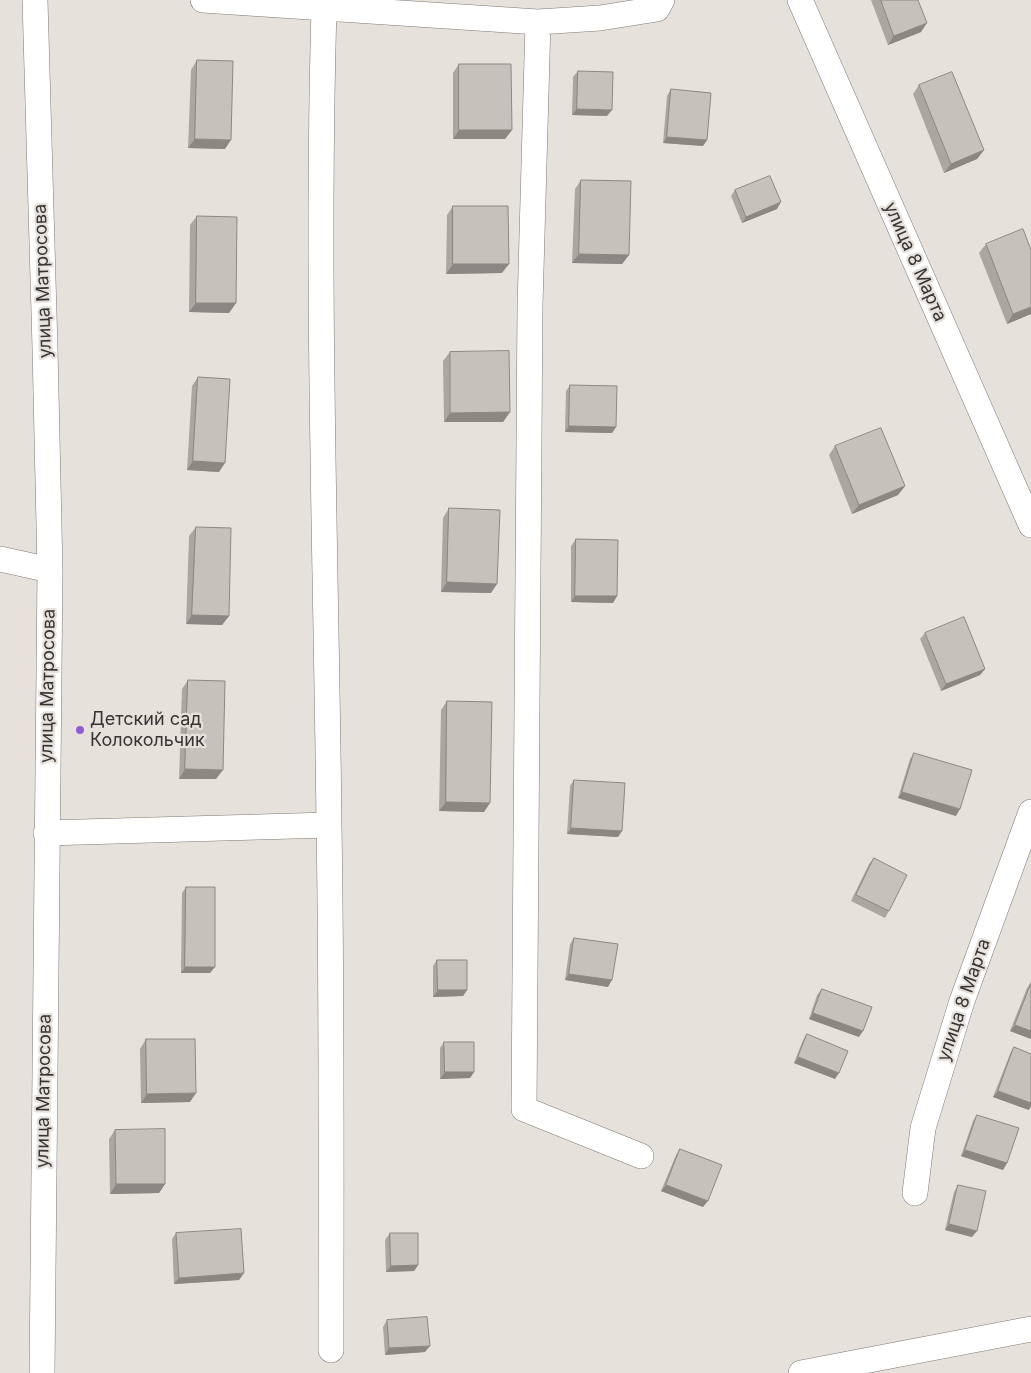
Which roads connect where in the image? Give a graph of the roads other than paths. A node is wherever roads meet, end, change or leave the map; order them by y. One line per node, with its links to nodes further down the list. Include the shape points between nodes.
1 (35, 0): 9 (street, улица Матросова)
2 (203, 0): 5 (street)
3 (662, 0): 6 (street, via 657,9 600,18)
4 (800, 0): 7 (street, улица 8 Марта)
5 (324, 9): 6 (street); 11 (street, via 321,129)
6 (538, 22): 13 (street, via 530,306 524,1109)
7 (1031, 525)
8 (0, 559): 9 (street)
9 (50, 570): 12 (street, улица Матросова)
10 (1031, 812): 14 (street, улица 8 Марта, via 962,1001 931,1100 923,1128)
11 (329, 825): 12 (street); 16 (street)
12 (46, 833): 17 (street, улица Матросова)
13 (641, 1156)
14 (915, 1193)
15 (1031, 1330): 18 (street)
16 (331, 1350)
17 (42, 1373)
18 (801, 1373)

